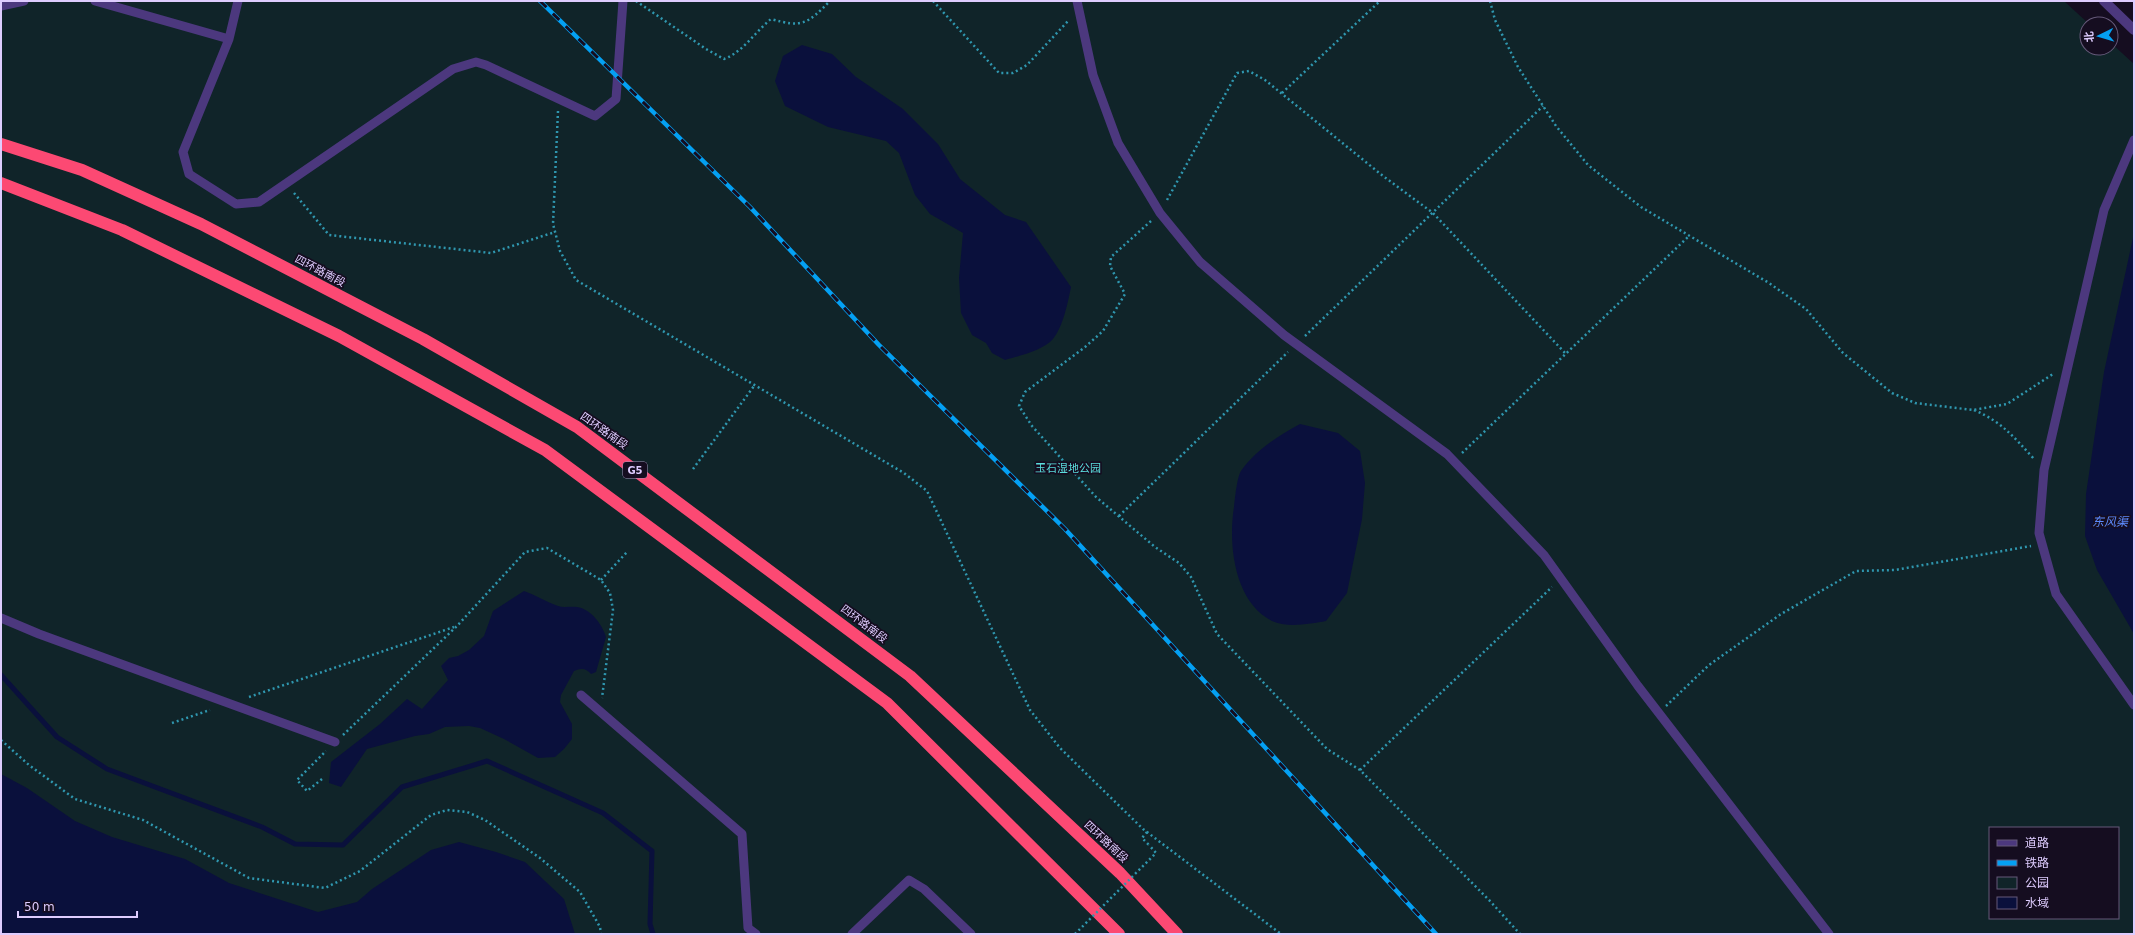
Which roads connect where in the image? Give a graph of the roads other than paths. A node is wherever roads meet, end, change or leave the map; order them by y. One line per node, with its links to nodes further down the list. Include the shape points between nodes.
1 (24, 1): 7 (lane)
2 (95, 1): 9 (lane)
3 (238, 1): 9 (lane)
4 (623, 1): 9 (lane, via 616,100 595,116 476,62 453,69 259,202 236,204 189,174 183,152)
5 (2104, 1): 8 (street)
6 (1078, 5): 22 (lane, via 1093,75 1118,143 1160,213 1200,262 1297,344 1447,454 1544,555 1659,713)
7 (1, 6)
8 (2134, 30)
9 (229, 39)
10 (2134, 140): 15 (lane, via 2104,210 2068,358 2044,470 2039,533 2056,594)
11 (1, 144): 21 (highway, 四环路南段 / G5, via 82,170 201,224 423,339 577,427 910,676 1120,873)
12 (1, 182): 20 (highway, via 122,230 339,336 545,450 887,702)
13 (1, 618): 16 (lane)
14 (581, 695): 17 (lane, via 742,834 748,928)
15 (2134, 705)
16 (335, 742)
17 (756, 934)
18 (852, 934): 19 (lane, via 909,880 924,889)
19 (971, 934)
20 (1120, 934)
21 (1177, 934)
22 (1829, 934)

